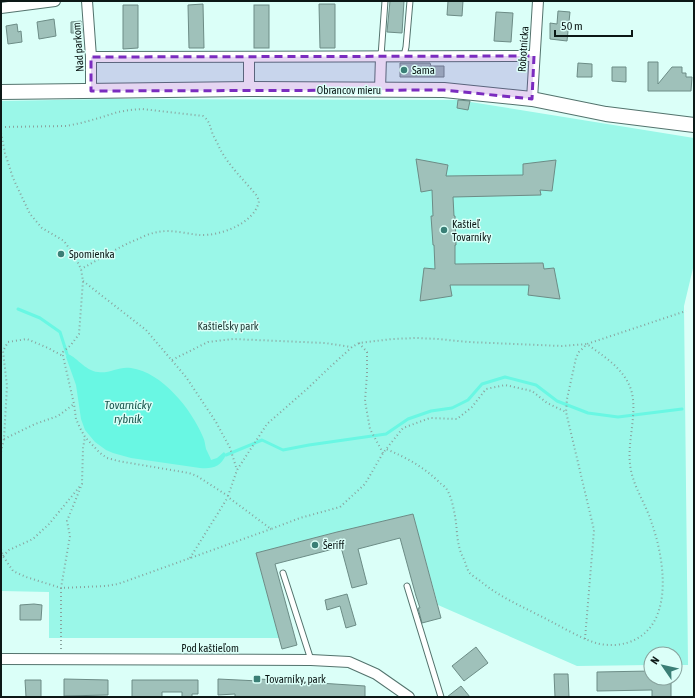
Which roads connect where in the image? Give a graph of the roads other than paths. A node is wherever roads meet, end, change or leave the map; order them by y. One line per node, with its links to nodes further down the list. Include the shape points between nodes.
1 (55, 1): 6 (street)
2 (87, 1): 10 (street, Nad parkom)
3 (385, 1): 7 (lane)
4 (410, 1): 8 (lane)
5 (538, 1): 9 (street, Robotnícka)
6 (1, 8)
7 (381, 56): 8 (street); 11 (street); 13 (street)
8 (404, 56): 9 (street)
9 (534, 56): 16 (street, Robotnícka)
10 (91, 57): 11 (street); 15 (street, Nad parkom)
11 (249, 57): 12 (street)
12 (249, 89): 13 (street, Obrancov mieru); 15 (street, Obrancov mieru)
13 (380, 90): 16 (street, Obrancov mieru, via 444,90)
14 (1, 92): 15 (street, Obrancov mieru)
15 (91, 92)
16 (532, 99): 17 (street, Obrancov mieru, via 606,114)
17 (694, 125)
18 (283, 573): 21 (lane)
19 (407, 586): 23 (lane)
20 (1, 659): 21 (street, Pod kaštieľom)
21 (311, 660): 22 (street, Pod kaštieľom, via 348,662 376,674)
22 (410, 697)
23 (441, 697)

